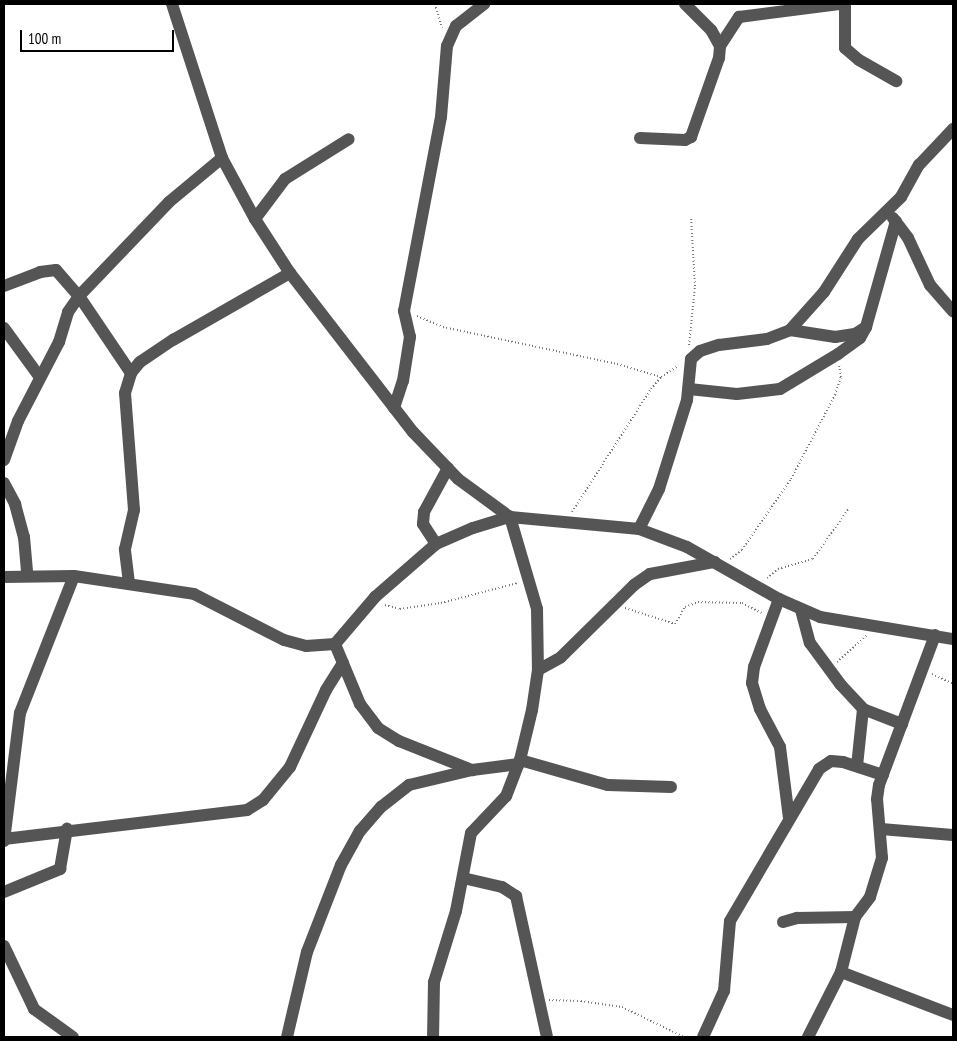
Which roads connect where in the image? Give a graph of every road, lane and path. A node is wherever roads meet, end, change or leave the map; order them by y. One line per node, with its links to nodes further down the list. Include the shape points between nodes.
1 (172, 4): 13 (street)
2 (435, 4): 7 (path)
3 (484, 4): 7 (street, via 456,26)
4 (684, 4): 8 (street, via 711,30)
5 (839, 4): 8 (street, via 739,16)
6 (845, 4): 9 (street, via 845,48)
7 (447, 46): 21 (street, via 441,117)
8 (720, 46): 11 (street, via 720,58 691,137 685,140)
9 (896, 81)
10 (953, 130): 14 (street, via 919,165 901,197)
11 (640, 138)
12 (349, 139): 16 (street, via 285,179)
13 (222, 158): 16 (street); 20 (street, via 169,202)
14 (886, 212): 17 (street); 25 (street, via 858,239 824,292)
15 (691, 216): 27 (path, via 694,286)
16 (255, 219): 18 (street)
17 (896, 221): 22 (street, via 908,238 930,285); 23 (street)
18 (290, 273): 28 (street, via 173,340 140,362); 32 (street)
19 (4, 286): 20 (street, via 40,272 56,270)
20 (79, 296): 28 (street); 29 (street, via 68,312 59,342)
21 (404, 311): 30 (path, via 443,327 617,364); 32 (street, via 410,337 403,381)
22 (953, 311)
23 (866, 327): 25 (street, via 855,334 836,337); 26 (street, via 860,338)
24 (4, 328): 29 (street)
25 (790, 330): 27 (street, via 767,339 719,345 700,351)
26 (838, 354): 31 (street, via 780,389 737,394); 41 (path, via 842,377 791,479 737,556)
27 (690, 359): 30 (path); 31 (street)
28 (131, 373): 46 (street, via 125,392 134,510 125,549)
29 (40, 376): 33 (street)
30 (661, 377): 38 (path, via 612,446)
31 (689, 389): 39 (street, via 658,489)
32 (394, 408): 34 (street)
33 (4, 460)
34 (448, 468): 37 (street); 40 (street, via 424,512 423,524)
35 (4, 483): 42 (street, via 15,504 24,537)
36 (849, 508): 47 (path, via 817,555 778,570)
37 (510, 517): 38 (street); 40 (street); 45 (street)
38 (567, 520): 39 (street)
39 (639, 529): 41 (street, via 687,547)
40 (436, 544): 48 (street)
41 (715, 562): 47 (street); 50 (street, via 650,574)
42 (27, 575): 43 (street); 44 (street)
43 (74, 576): 46 (street); 73 (street, via 20,713)
44 (4, 577)
45 (531, 581): 48 (path, via 493,587 441,604 400,609 387,607); 60 (street, via 537,609)
46 (129, 583): 56 (street, via 194,594 284,640 306,646)
47 (760, 588): 49 (street)
48 (375, 597): 56 (street)
49 (779, 599): 51 (street); 52 (street)
50 (613, 604): 52 (path, via 675,624 685,607 714,601 742,603); 60 (street, via 561,657)
51 (801, 610): 53 (street, via 840,621); 58 (street, via 810,642)
52 (771, 618): 69 (street, via 754,667 752,683 760,709 780,747)
53 (875, 626): 54 (street); 58 (path)
54 (935, 635): 55 (street); 59 (street)
55 (953, 639)
56 (334, 644): 57 (street)
57 (343, 663): 66 (street, via 360,704 378,728 427,754); 70 (street, via 326,690 290,767 263,800 247,810)
58 (830, 669): 62 (street)
59 (921, 669): 61 (path); 63 (street)
60 (538, 670): 64 (street)
61 (953, 684)
62 (863, 709): 63 (street); 65 (street)
63 (902, 724): 67 (street)
64 (520, 762): 66 (street); 68 (street, via 608,785); 74 (street, via 506,796 471,832)
65 (857, 766): 67 (street); 69 (street, via 831,761 825,763)
66 (472, 770): 83 (street, via 409,785 381,807 360,831 341,865 307,952)
67 (883, 775): 71 (street, via 877,799)
68 (671, 787)
69 (790, 818): 87 (street, via 730,921 724,991)
70 (68, 829): 73 (street); 75 (street, via 60,869)
71 (881, 829): 72 (street); 76 (street, via 882,858 875,887)
72 (953, 835)
73 (4, 840)
74 (463, 878): 80 (street, via 502,887 516,896); 84 (street, via 434,982)
75 (4, 892)
76 (855, 916): 77 (street, via 797,918); 79 (street)
77 (783, 922)
78 (4, 946): 82 (street, via 34,1009)
79 (841, 972): 81 (street); 88 (street)
80 (540, 1000): 85 (street); 86 (path, via 622,1007)
81 (953, 1015)
82 (67, 1036)
83 (287, 1037)
84 (434, 1037)
85 (547, 1037)
86 (684, 1037)
87 (703, 1037)
88 (808, 1037)

